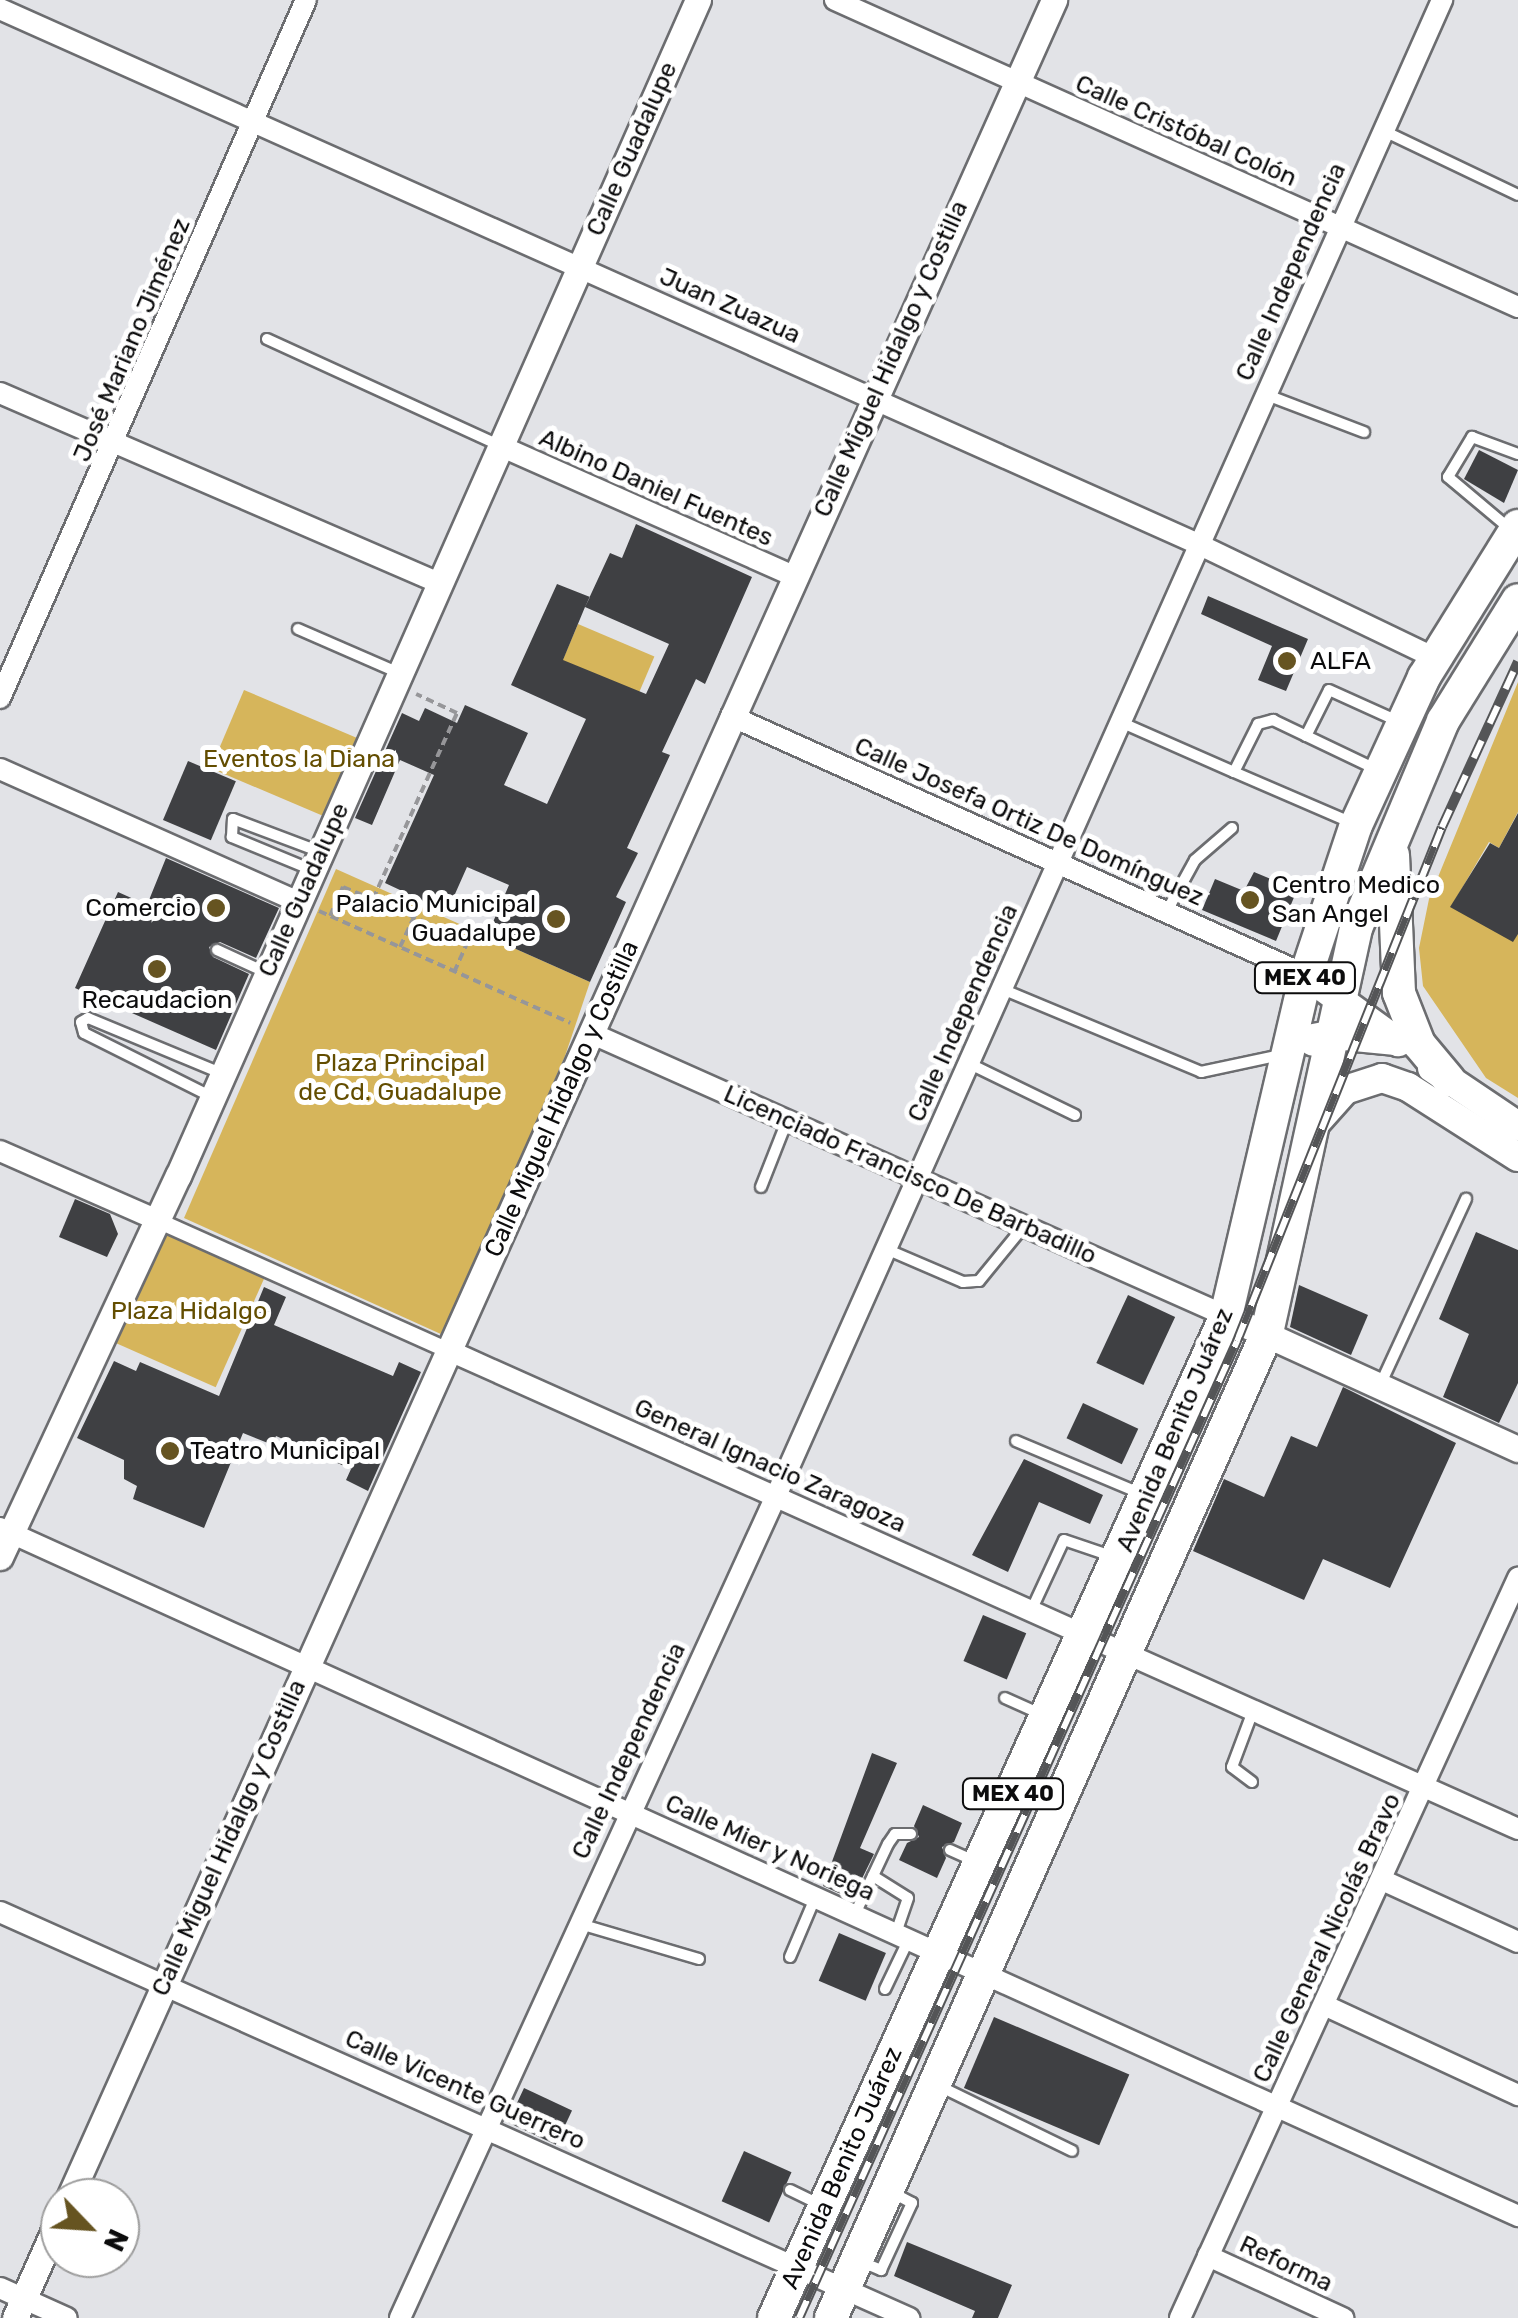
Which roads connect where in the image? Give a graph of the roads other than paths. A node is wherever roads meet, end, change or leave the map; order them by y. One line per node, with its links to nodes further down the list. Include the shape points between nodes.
1 (306, 0): 8 (street, José Mariano Jiménez)
2 (698, 0): 12 (street, Calle Guadalupe)
3 (834, 0): 7 (street, Calle Cristóbal Colón)
4 (1054, 0): 7 (street, Calle Miguel Hidalgo y Costilla)
5 (1442, 0): 9 (street, Calle Independencia)
6 (0, 10): 8 (street, Juan Zuazua)
7 (1016, 82): 11 (street, Calle Cristóbal Colón); 17 (street, Calle Miguel Hidalgo y Costilla)
8 (252, 121): 12 (street, Juan Zuazua); 19 (street, José Mariano Jiménez)
9 (1383, 130): 10 (lane); 11 (street, Calle Independencia)
10 (1518, 195)
11 (1339, 227): 13 (street, Calle Cristóbal Colón); 16 (street, Calle Independencia)
12 (580, 266): 17 (street, Juan Zuazua); 20 (street, Calle Guadalupe)
13 (1518, 307)
14 (267, 339): 20 (lane)
15 (0, 393): 19 (street)
16 (1263, 394): 18 (lane); 23 (street, Calle Independencia)
17 (874, 398): 23 (street, Juan Zuazua); 24 (street, Calle Miguel Hidalgo y Costilla)
18 (1364, 432)
19 (114, 446): 25 (street); 31 (street, José Mariano Jiménez)
20 (498, 446): 24 (street, Albino Daniel Fuentes); 25 (street, Calle Guadalupe)
21 (1518, 454): 22 (lane, via 1472,437 1448,477)
22 (1516, 529): 28 (main road, Avenida Benito Juárez / MEX 40)
23 (1196, 543): 28 (street, Juan Zuazua); 33 (street, Calle Independencia)
24 (794, 576): 32 (street, Calle Miguel Hidalgo y Costilla)
25 (436, 582): 29 (street, Calle Guadalupe)
26 (1518, 600): 30 (main road, Avenida Benito Juárez / MEX 40)
27 (298, 630): 29 (lane)
28 (1435, 658): 30 (lane); 34 (main road, Avenida Benito Juárez / MEX 40)
29 (398, 672): 42 (street, Calle Guadalupe)
30 (1465, 682): 41 (main road, Avenida Benito Juárez / MEX 40)
31 (0, 698)
32 (731, 716): 43 (street, Calle Josefa Ortiz De Domínguez); 51 (street, Calle Miguel Hidalgo y Costilla)
33 (1118, 721): 38 (lane); 43 (street, Calle Independencia)
34 (1401, 723): 35 (lane, via 1328,690); 37 (main road, Avenida Benito Juárez / MEX 40)
35 (1306, 736): 37 (lane); 38 (lane, via 1264,720)
36 (0, 769): 44 (street)
37 (1379, 770): 39 (main road, Avenida Benito Juárez / MEX 40)
38 (1234, 772): 39 (lane)
39 (1356, 824): 48 (main road, Avenida Benito Juárez / MEX 40)
40 (1232, 828): 45 (lane, via 1195,860)
41 (1394, 834): 50 (main road, Avenida Benito Juárez / MEX 40, via 1356,928); 56 (main road, via 1399,994 1420,1044)
42 (318, 861): 42 (lane, via 238,816 229,829 232,836); 44 (street, Calle Guadalupe)
43 (1056, 862): 45 (street, Calle Josefa Ortiz De Domínguez); 49 (street, Calle Independencia)
44 (300, 903): 47 (street, Calle Guadalupe)
45 (1167, 911): 48 (street, Calle Josefa Ortiz De Domínguez)
46 (218, 950): 47 (lane)
47 (268, 973): 57 (street, Calle Guadalupe)
48 (1306, 975): 50 (main road); 54 (main road, Avenida Benito Juárez / MEX 40)
49 (1001, 988): 54 (lane, via 1201,1072); 55 (street, Calle Independencia)
50 (1340, 997): 52 (main road, Avenida Benito Juárez / MEX 40); 53 (main road)
51 (593, 1034): 59 (street, Licenciado Francisco De Barbadillo); 72 (street, Calle Miguel Hidalgo y Costilla)
52 (1333, 1035): 53 (main road); 54 (main road); 61 (main road, Avenida Benito Juárez / MEX 40)
53 (1394, 1039): 56 (main road)
54 (1290, 1053): 70 (main road, Avenida Benito Juárez / MEX 40)
55 (968, 1063): 58 (lane); 64 (street, Calle Independencia)
56 (1450, 1080): 60 (main road)
57 (218, 1086): 57 (lane, via 84,1034 81,1022 88,1018); 67 (street, Calle Guadalupe)
58 (1075, 1115)
59 (787, 1120): 64 (street, Licenciado Francisco De Barbadillo); 65 (lane)
60 (1518, 1126)
61 (1312, 1127): 63 (main road, via 1346,1090 1382,1078 1408,1087); 71 (main road, Avenida Benito Juárez / MEX 40)
62 (0, 1151): 67 (street, General Ignacio Zaragoza)
63 (1518, 1157)
64 (918, 1179): 68 (street, Licenciado Francisco De Barbadillo); 69 (street, Calle Independencia)
65 (761, 1188)
66 (1466, 1199): 73 (lane)
67 (157, 1220): 72 (street, General Ignacio Zaragoza); 78 (street, Calle Guadalupe)
68 (1024, 1226): 69 (lane, via 979,1281 963,1282); 70 (street, Licenciado Francisco De Barbadillo)
69 (886, 1249): 76 (street, Calle Independencia)
70 (1226, 1316): 71 (street, Licenciado Francisco De Barbadillo); 77 (main road, Avenida Benito Juárez / MEX 40)
71 (1267, 1334): 73 (street, Licenciado Francisco De Barbadillo); 84 (main road, Avenida Benito Juárez / MEX 40)
72 (450, 1351): 76 (street, General Ignacio Zaragoza); 85 (street, Calle Miguel Hidalgo y Costilla)
73 (1380, 1383): 75 (street, Licenciado Francisco De Barbadillo)
74 (1016, 1441): 77 (lane)
75 (1518, 1450)
76 (776, 1496): 82 (street, General Ignacio Zaragoza); 91 (street, Calle Independencia)
77 (1148, 1497): 80 (main road, Avenida Benito Juárez / MEX 40)
78 (6, 1530): 79 (street, Calle Guadalupe); 85 (street, Calle Mier y Noriega)
79 (0, 1557)
80 (1120, 1559): 82 (lane, via 1064,1540); 83 (main road, Avenida Benito Juárez / MEX 40)
81 (1518, 1578): 90 (street, Calle General Nicolás Bravo)
82 (1031, 1610): 83 (street, General Ignacio Zaragoza)
83 (1087, 1636): 84 (street, General Ignacio Zaragoza); 88 (main road, Avenida Benito Juárez / MEX 40)
84 (1128, 1655): 87 (street, General Ignacio Zaragoza); 107 (main road, Avenida Benito Juárez / MEX 40)
85 (307, 1665): 91 (street, Calle Mier y Noriega); 108 (street, Calle Miguel Hidalgo y Costilla)
86 (1005, 1698): 88 (lane)
87 (1253, 1712): 89 (lane, via 1232,1767); 90 (street, General Ignacio Zaragoza)
88 (1048, 1718): 95 (main road, Avenida Benito Juárez / MEX 40)
89 (1252, 1782)
90 (1424, 1787): 92 (street, General Ignacio Zaragoza); 97 (street, Calle General Nicolás Bravo)
91 (628, 1811): 98 (street, Calle Mier y Noriega); 101 (street, Calle Independencia)
92 (1518, 1829)
93 (910, 1834): 96 (lane, via 895,1834)
94 (950, 1850): 95 (lane)
95 (981, 1864): 104 (main road, Avenida Benito Juárez / MEX 40)
96 (873, 1876): 100 (lane); 102 (lane, via 908,1898)
97 (1382, 1880): 103 (street); 110 (street, Calle General Nicolás Bravo)
98 (816, 1896): 100 (street, Calle Mier y Noriega); 105 (lane)
99 (0, 1912): 108 (street, Calle Vicente Guerrero)
100 (855, 1914): 102 (street, Calle Mier y Noriega)
101 (578, 1923): 106 (lane); 114 (street, Calle Independencia)
102 (902, 1935): 104 (street, Calle Mier y Noriega); 109 (lane)
103 (1518, 1942)
104 (940, 1952): 107 (street, Calle Mier y Noriega); 118 (main road, Avenida Benito Juárez / MEX 40)
105 (790, 1957)
106 (700, 1958)
107 (985, 1972): 111 (main road, Avenida Benito Juárez / MEX 40); 113 (street, Calle Mier y Noriega)
108 (163, 1986): 114 (street, Calle Vicente Guerrero); 116 (street, Calle Miguel Hidalgo y Costilla)
109 (885, 1989)
110 (1324, 2005): 112 (street); 113 (street, Calle General Nicolás Bravo)
111 (935, 2084): 115 (lane); 124 (main road, Avenida Benito Juárez / MEX 40)
112 (1518, 2095)
113 (1279, 2104): 119 (street, Calle Mier y Noriega); 121 (street, Calle General Nicolás Bravo)
114 (488, 2126): 122 (street, Calle Vicente Guerrero); 126 (street, Calle Independencia)
115 (1072, 2152)
116 (78, 2178)
117 (790, 2190): 118 (lane)
118 (824, 2206): 122 (main road, Avenida Benito Juárez / MEX 40)
119 (1518, 2216)
120 (40, 2254): 123 (street)
121 (1208, 2256): 129 (street, Calle General Nicolás Bravo); 130 (street, Reforma)
122 (797, 2267): 124 (street, Calle Vicente Guerrero); 127 (main road, Avenida Benito Juárez / MEX 40)
123 (13, 2302): 125 (street)
124 (837, 2304): 128 (street, Calle Vicente Guerrero)
125 (67, 2318)
126 (400, 2318)
127 (774, 2318)
128 (909, 2318)
129 (1180, 2318)
130 (1343, 2318)

